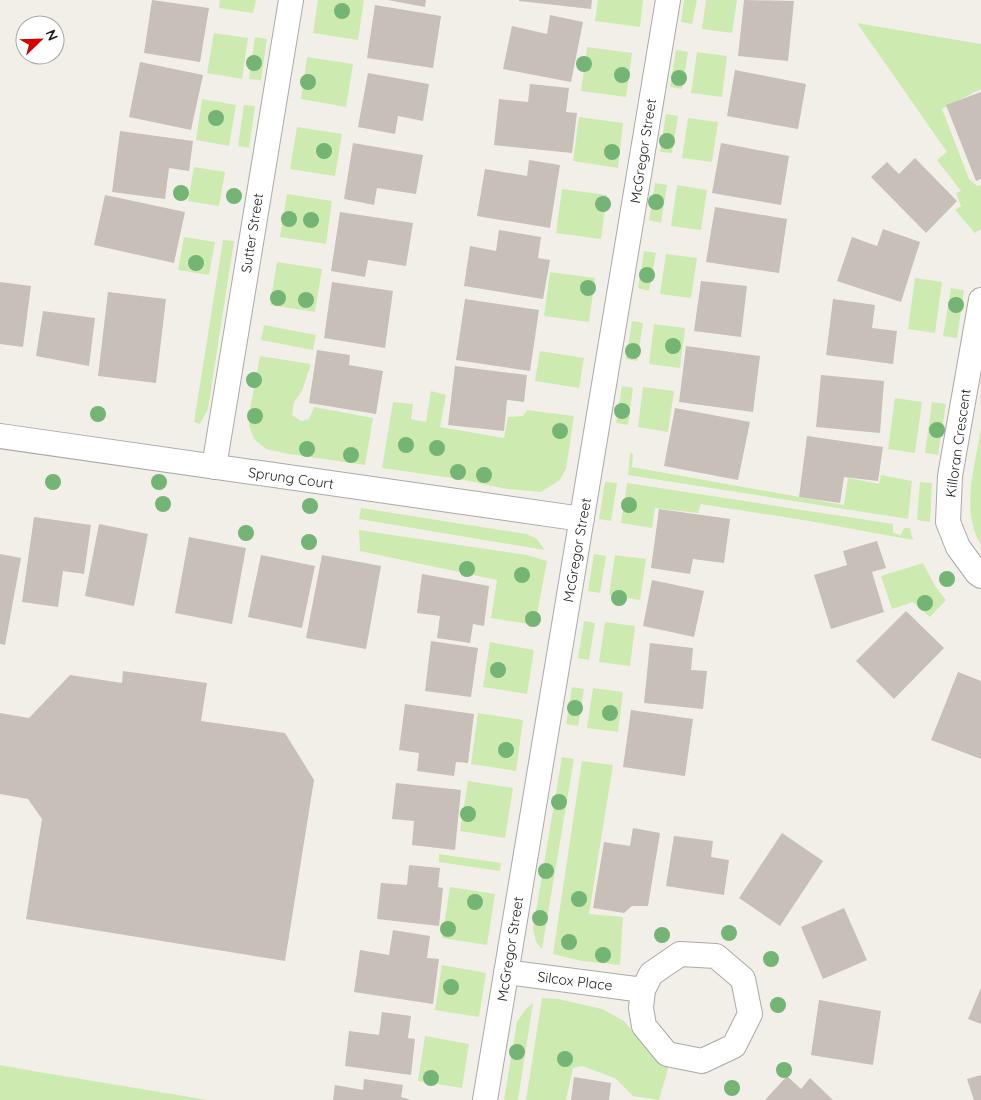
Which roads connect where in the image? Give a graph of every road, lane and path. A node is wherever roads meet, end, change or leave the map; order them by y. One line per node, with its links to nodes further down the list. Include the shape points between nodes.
1 (291, 0): 5 (street, Sutter Street)
2 (668, 0): 6 (street, McGregor Street)
3 (981, 300): 7 (street, Killoran Crescent, via 950,476 948,522 958,547)
4 (0, 436): 5 (street, Sprung Court)
5 (214, 466): 6 (street, Sprung Court)
6 (582, 519): 8 (street, McGregor Street)
7 (981, 576)
8 (506, 972): 9 (street, Silcox Place); 10 (street, McGregor Street)
9 (643, 990): 9 (street, via 644,1026 667,1054 702,1061 734,1046 750,1014 743,979 716,956 680,954 651,974)
10 (485, 1100)

